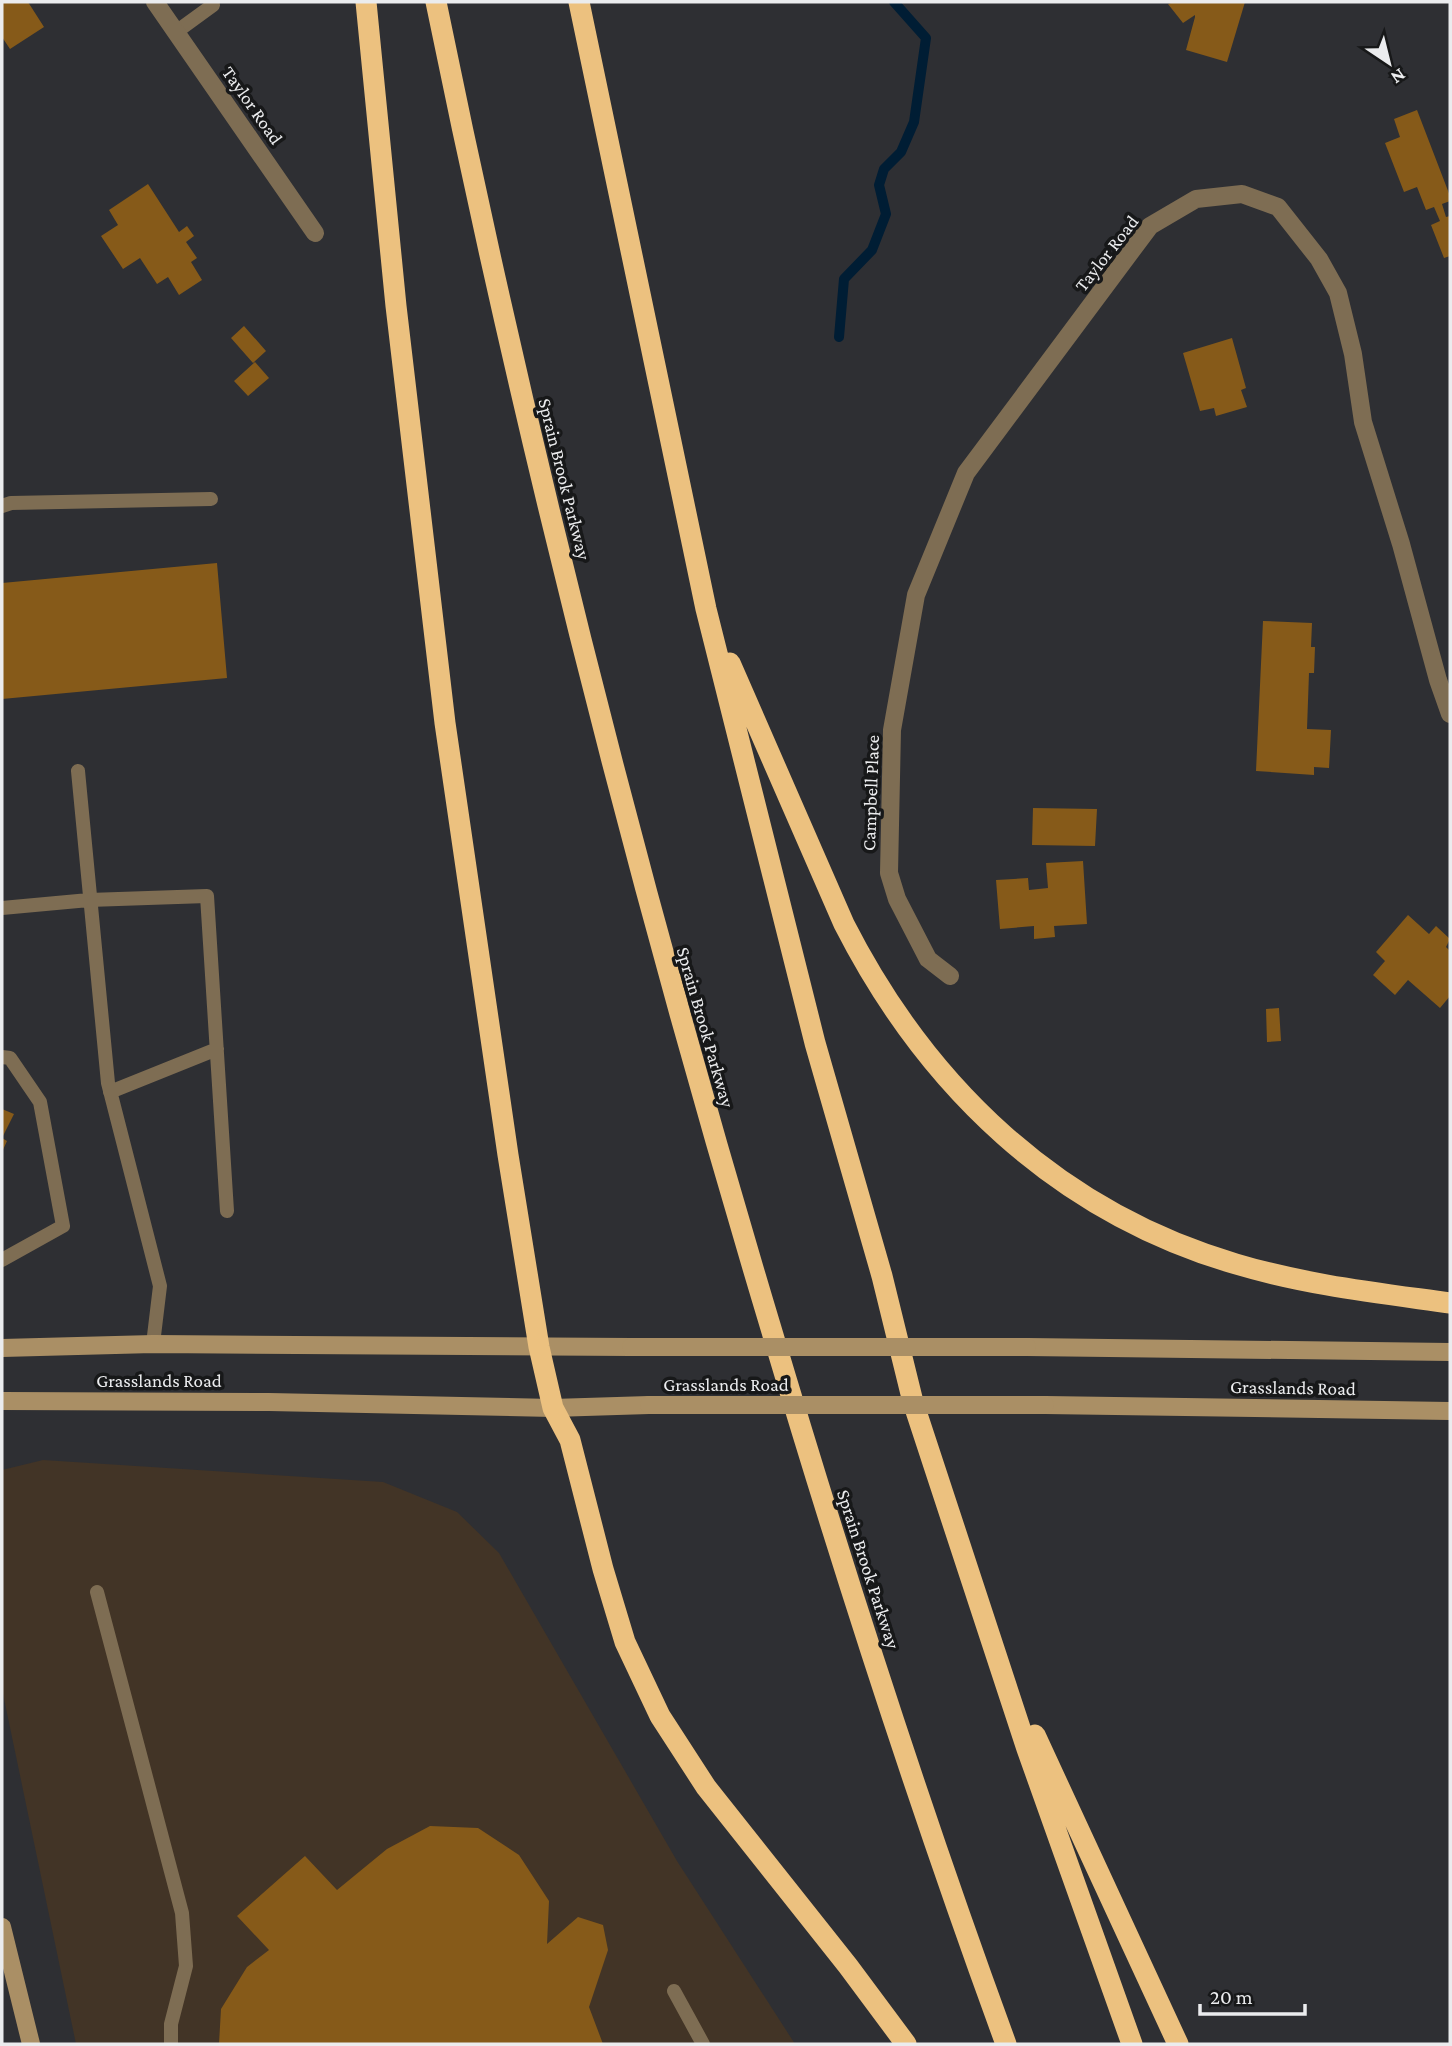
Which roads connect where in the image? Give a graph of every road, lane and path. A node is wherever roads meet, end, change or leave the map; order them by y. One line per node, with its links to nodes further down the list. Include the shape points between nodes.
1 (155, 2): 6 (street, Taylor Road)
2 (366, 2): 25 (highway, via 445,723)
3 (436, 2): 38 (highway, Sprain Brook Parkway, via 546,499 685,1037 862,1622)
4 (579, 2): 11 (highway)
5 (213, 5): 6 (lane)
6 (176, 32): 7 (street, Taylor Road)
7 (315, 233)
8 (212, 499): 9 (lane)
9 (2, 506)
10 (916, 595): 12 (street, Taylor Road, via 967,473 1150,226 1196,199 1242,194 1278,207 1320,259 1338,293 1363,422); 16 (street, Campbell Place, via 892,730 889,873 928,959)
11 (706, 608): 22 (highway, via 865,965 920,1048 989,1122 1063,1182 1104,1208 1194,1251 1293,1278); 31 (highway, via 913,1402)
12 (1450, 714)
13 (78, 771): 14 (lane)
14 (89, 900): 15 (lane); 17 (lane, via 207,896); 19 (lane)
15 (2, 908)
16 (950, 976)
17 (217, 1049): 19 (lane); 20 (lane)
18 (2, 1057): 21 (lane, via 10,1058 40,1102 64,1226)
19 (110, 1092): 23 (lane, via 160,1286)
20 (227, 1211)
21 (2, 1260)
22 (1450, 1303)
23 (153, 1344): 24 (main road, Grasslands Road); 25 (main road, Grasslands Road)
24 (2, 1348)
25 (539, 1348): 26 (main road, Grasslands Road, bridge); 28 (highway)
26 (1450, 1352)
27 (2, 1401): 28 (main road, Grasslands Road)
28 (553, 1408): 29 (main road, Grasslands Road, bridge, via 1045,1405); 37 (highway, via 570,1440 625,1642 660,1716 706,1787)
29 (1450, 1410)
30 (97, 1592): 35 (lane, via 182,1913 186,1966 171,2024)
31 (987, 1630): 39 (highway); 40 (highway)
32 (2, 1927): 34 (main road)
33 (674, 1991): 36 (lane)
34 (31, 2044)
35 (171, 2044)
36 (703, 2044)
37 (906, 2044)
38 (1006, 2044)
39 (1132, 2044)
40 (1178, 2044)

